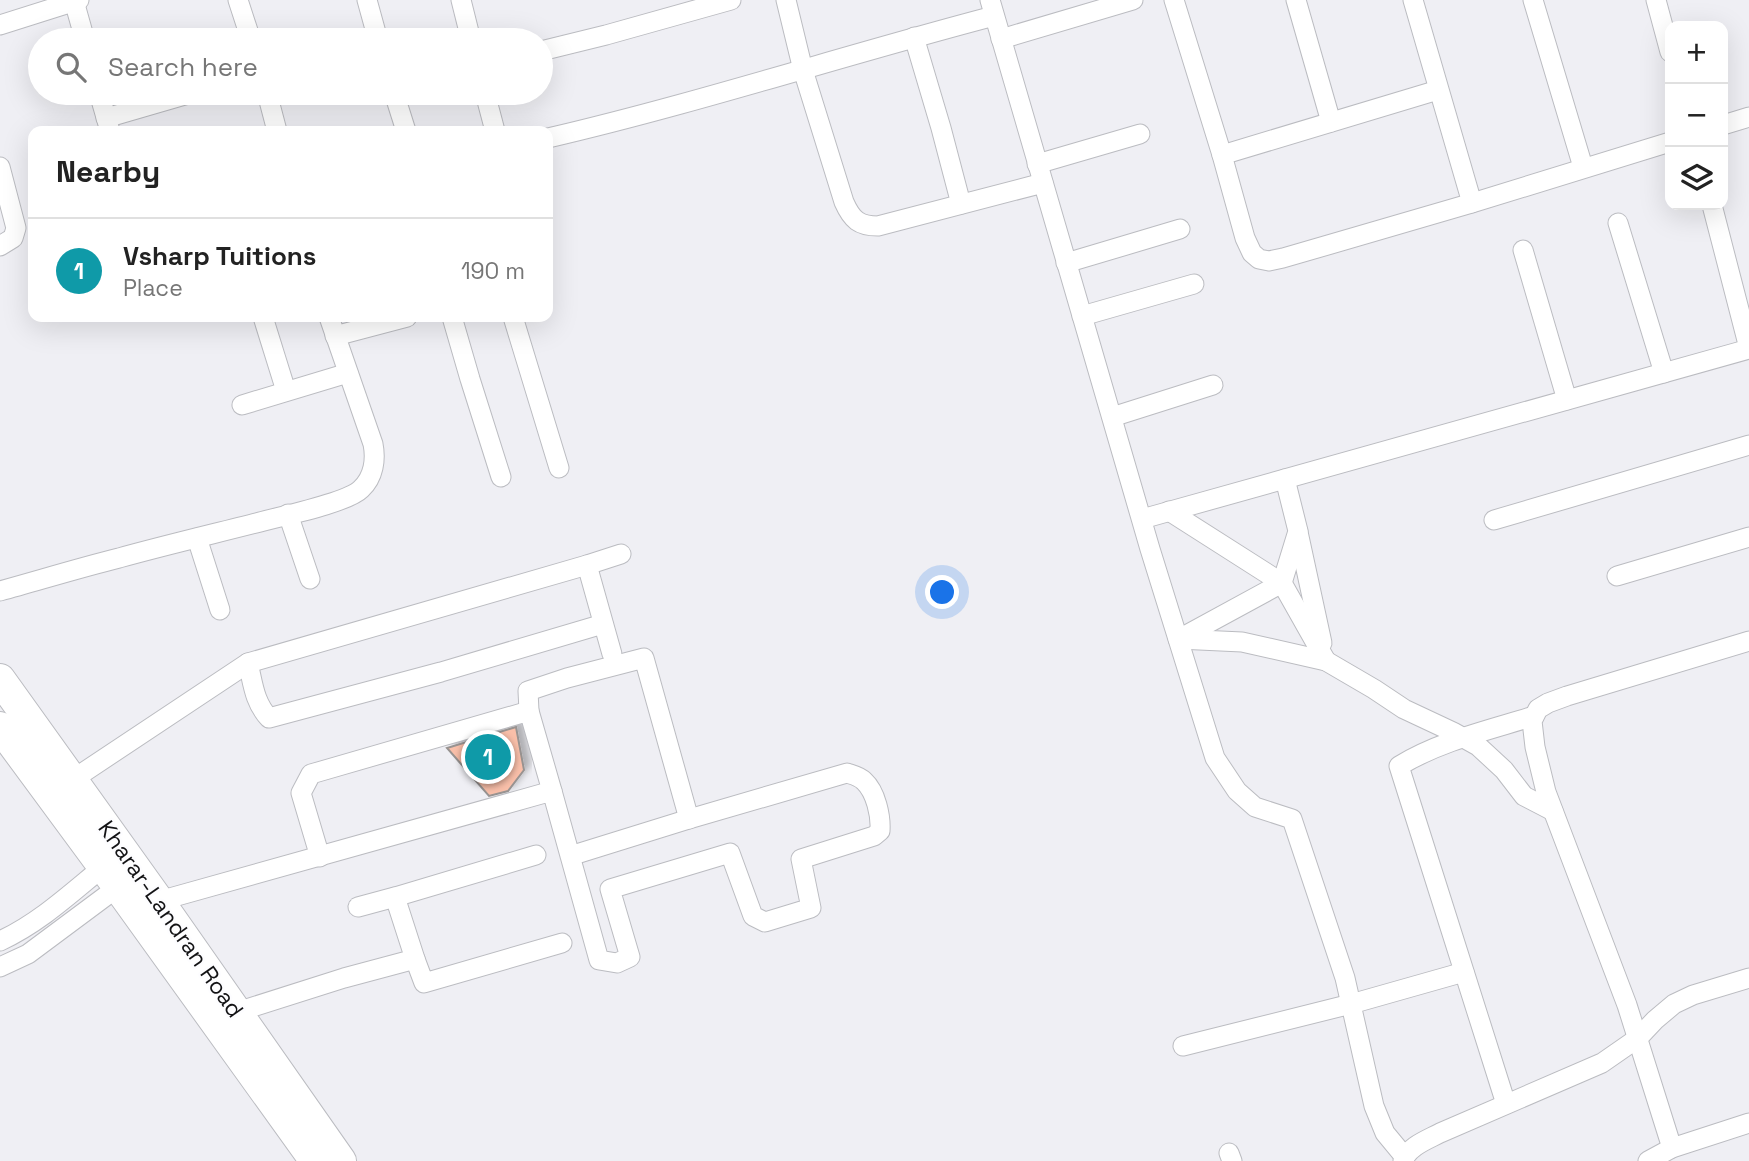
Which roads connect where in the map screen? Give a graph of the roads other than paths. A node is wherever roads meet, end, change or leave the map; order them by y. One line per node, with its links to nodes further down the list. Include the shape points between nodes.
1 (238, 0): 17 (street)
2 (367, 0): 18 (street)
3 (461, 0): 19 (street)
4 (731, 0): 23 (street)
5 (786, 0): 24 (street)
6 (1133, 0): 22 (street)
7 (1174, 0): 41 (street)
8 (1296, 0): 32 (street)
9 (1413, 0): 25 (street)
10 (1533, 0): 43 (street)
11 (1656, 0): 20 (street)
12 (76, 1): 13 (street); 16 (street)
13 (26, 8): 15 (street)
14 (992, 8): 21 (street); 22 (street)
15 (0, 25)
16 (82, 28)
17 (247, 28)
18 (375, 28)
19 (468, 28)
20 (1665, 33)
21 (914, 37): 24 (street); 47 (street)
22 (1001, 39): 42 (street)
23 (553, 48)
24 (803, 70): 39 (street); 47 (street, via 844,202 857,222 878,226)
25 (1438, 90): 32 (street); 46 (street)
26 (102, 105): 34 (street)
27 (160, 105): 34 (street)
28 (270, 105): 35 (street)
29 (398, 105): 36 (street)
30 (488, 105): 37 (street)
31 (1749, 117): 33 (street)
32 (1331, 122): 41 (street)
33 (1728, 123)
34 (108, 125)
35 (276, 126)
36 (404, 126)
37 (494, 126)
38 (1140, 134): 42 (street)
39 (553, 137)
40 (1665, 143): 43 (street)
41 (1222, 155): 46 (street, via 1245,238 1252,253 1269,261)
42 (1037, 164): 45 (street)
43 (1583, 167): 46 (street)
44 (1, 174): 51 (street, via 16,228 13,238)
45 (1043, 183): 47 (street); 53 (street)
46 (1472, 203)
47 (961, 204)
48 (1713, 210): 61 (street)
49 (1618, 223): 63 (street)
50 (1180, 229): 53 (street)
51 (0, 246)
52 (1523, 250): 66 (street)
53 (1066, 263): 55 (street)
54 (1194, 284): 55 (street)
55 (1082, 316): 68 (street)
56 (265, 322): 65 (street)
57 (365, 322): 60 (street)
58 (453, 322): 71 (street)
59 (515, 322): 70 (street)
60 (332, 326): 62 (street)
61 (1749, 348): 63 (street)
62 (348, 373): 65 (street); 74 (street, via 373,444 375,457 368,480 351,496)
63 (1664, 373): 66 (street)
64 (1213, 385): 68 (street)
65 (286, 391): 67 (street)
66 (1567, 400): 72 (street)
67 (242, 405)
68 (1112, 417): 75 (street)
69 (1749, 445): 76 (street)
70 (559, 468)
71 (501, 477)
72 (1285, 479): 73 (street); 77 (street)
73 (1169, 511): 75 (street); 84 (street)
74 (289, 514): 79 (street); 83 (street)
75 (1142, 519): 88 (street)
76 (1494, 520)
77 (1298, 531): 84 (street); 91 (street)
78 (1749, 537): 82 (street)
79 (197, 538): 85 (street); 86 (street)
80 (621, 554): 81 (street)
81 (587, 565): 87 (street); 92 (street)
82 (1617, 576)
83 (310, 579)
84 (1282, 583): 88 (street); 91 (street)
85 (0, 591)
86 (220, 610)
87 (603, 624): 90 (street); 92 (street, via 269,718 260,708)
88 (1178, 639): 91 (street, via 1242,642); 115 (street, via 1215,758 1237,791 1255,807 1292,819)
89 (1749, 641): 95 (street, via 1567,695 1538,709)
90 (612, 654)
91 (1326, 661): 97 (street, via 1404,709)
92 (248, 663): 98 (street)
93 (0, 679): 98 (highway, Kharar-Landran Road)
94 (529, 711): 99 (street); 101 (street, via 528,691 644,658); 104 (street, via 311,774 301,793)
95 (1534, 716): 97 (street); 100 (street, via 1535,747)
96 (0, 727): 105 (highway)
97 (1463, 737): 100 (street, via 1504,770 1524,796); 113 (street, via 1399,766)
98 (72, 780): 107 (highway, Kharar-Landran Road)
99 (552, 791): 103 (street); 104 (street)
100 (1552, 811): 117 (street)
101 (689, 819): 103 (street); 103 (street, via 847,773 871,789 881,823 874,836 801,859 811,908 765,922 753,916 730,853 610,889 630,957 617,963 599,960)
102 (536, 855): 106 (street)
103 (570, 856)
104 (320, 857): 107 (street)
105 (111, 877): 109 (street); 112 (street, via 28,954); 123 (highway)
106 (395, 897): 108 (street); 111 (street)
107 (159, 901): 116 (highway, Kharar-Landran Road)
108 (358, 906)
109 (0, 941)
110 (562, 943): 111 (street, via 424,983)
111 (415, 959): 116 (street)
112 (0, 967)
113 (1464, 972): 115 (street); 119 (street)
114 (1749, 978): 117 (street, via 1674,1004)
115 (1350, 1004): 118 (street); 122 (street, via 1374,1105 1385,1133)
116 (237, 1013): 124 (highway, Kharar-Landran Road)
117 (1638, 1038): 119 (street, via 1602,1063); 121 (street)
118 (1183, 1046)
119 (1506, 1104): 122 (street, via 1415,1146)
120 (1749, 1123): 121 (street)
121 (1672, 1148): 125 (street)
122 (1404, 1158)
123 (315, 1161)
124 (341, 1161)
125 (1648, 1161)

